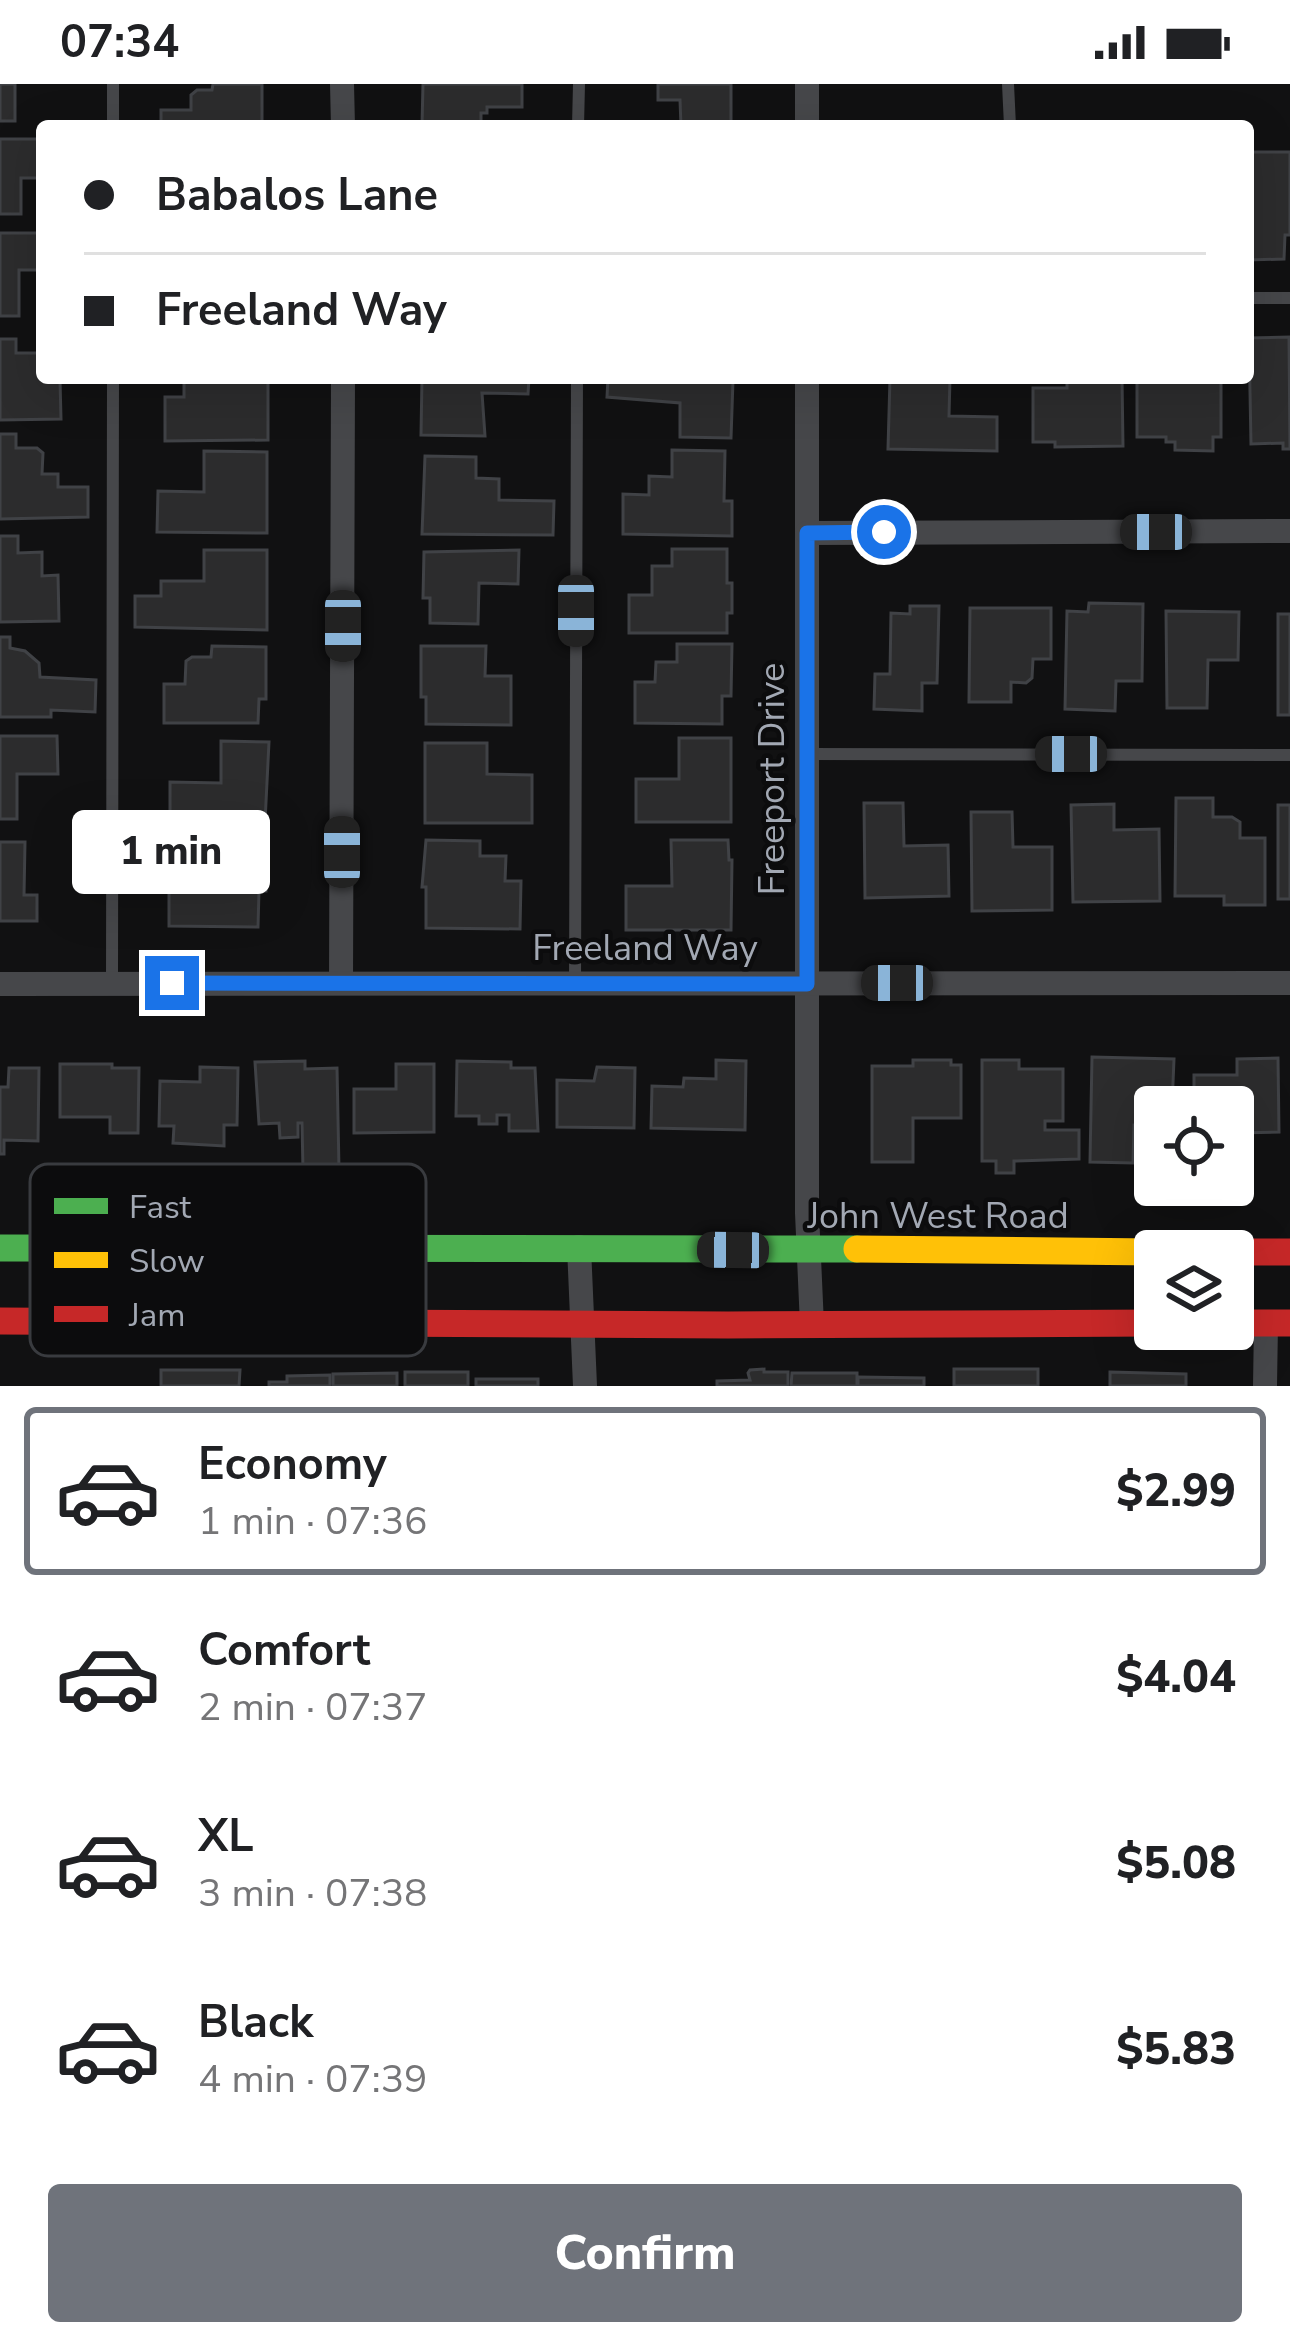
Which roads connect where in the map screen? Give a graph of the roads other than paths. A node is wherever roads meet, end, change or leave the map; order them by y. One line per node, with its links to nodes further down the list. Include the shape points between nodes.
1 (112, 84): 6 (lane)
2 (343, 84): 7 (street)
3 (578, 84): 8 (lane)
4 (807, 84): 9 (street)
5 (1008, 84): 10 (lane)
6 (112, 120)
7 (343, 120)
8 (578, 120)
9 (807, 120)
10 (1010, 120)
11 (1254, 298): 12 (lane)
12 (1290, 298)
13 (113, 384): 25 (lane)
14 (343, 384): 21 (street)
15 (577, 384): 22 (lane)
16 (807, 384): 18 (street, Freeport Drive)
17 (1290, 531): 18 (street)
18 (807, 533): 19 (street, Freeport Drive)
19 (808, 754): 20 (lane); 26 (street, Freeport Drive)
20 (1290, 755)
21 (341, 982): 22 (street, Freeland Way); 25 (street, Freeland Way)
22 (574, 983): 26 (street, Freeland Way)
23 (1290, 983): 26 (street, Freeland Way)
24 (0, 984): 25 (street, Freeland Way)
25 (112, 984)
26 (807, 984): 31 (street, Freeport Drive)
27 (426, 1247): 28 (main road, John West Road)
28 (579, 1247): 31 (main road, John West Road); 38 (street)
29 (0, 1248): 30 (main road, John West Road)
30 (30, 1248)
31 (809, 1251): 32 (main road, John West Road); 41 (street, Freeport Drive)
32 (1134, 1252)
33 (1254, 1252): 34 (main road)
34 (1290, 1252)
35 (0, 1321): 36 (main road)
36 (30, 1321)
37 (426, 1322): 38 (main road)
38 (583, 1322): 41 (main road); 42 (street)
39 (1134, 1323): 41 (main road)
40 (1278, 1323): 43 (street)
41 (812, 1324)
42 (585, 1386)
43 (1265, 1386)

